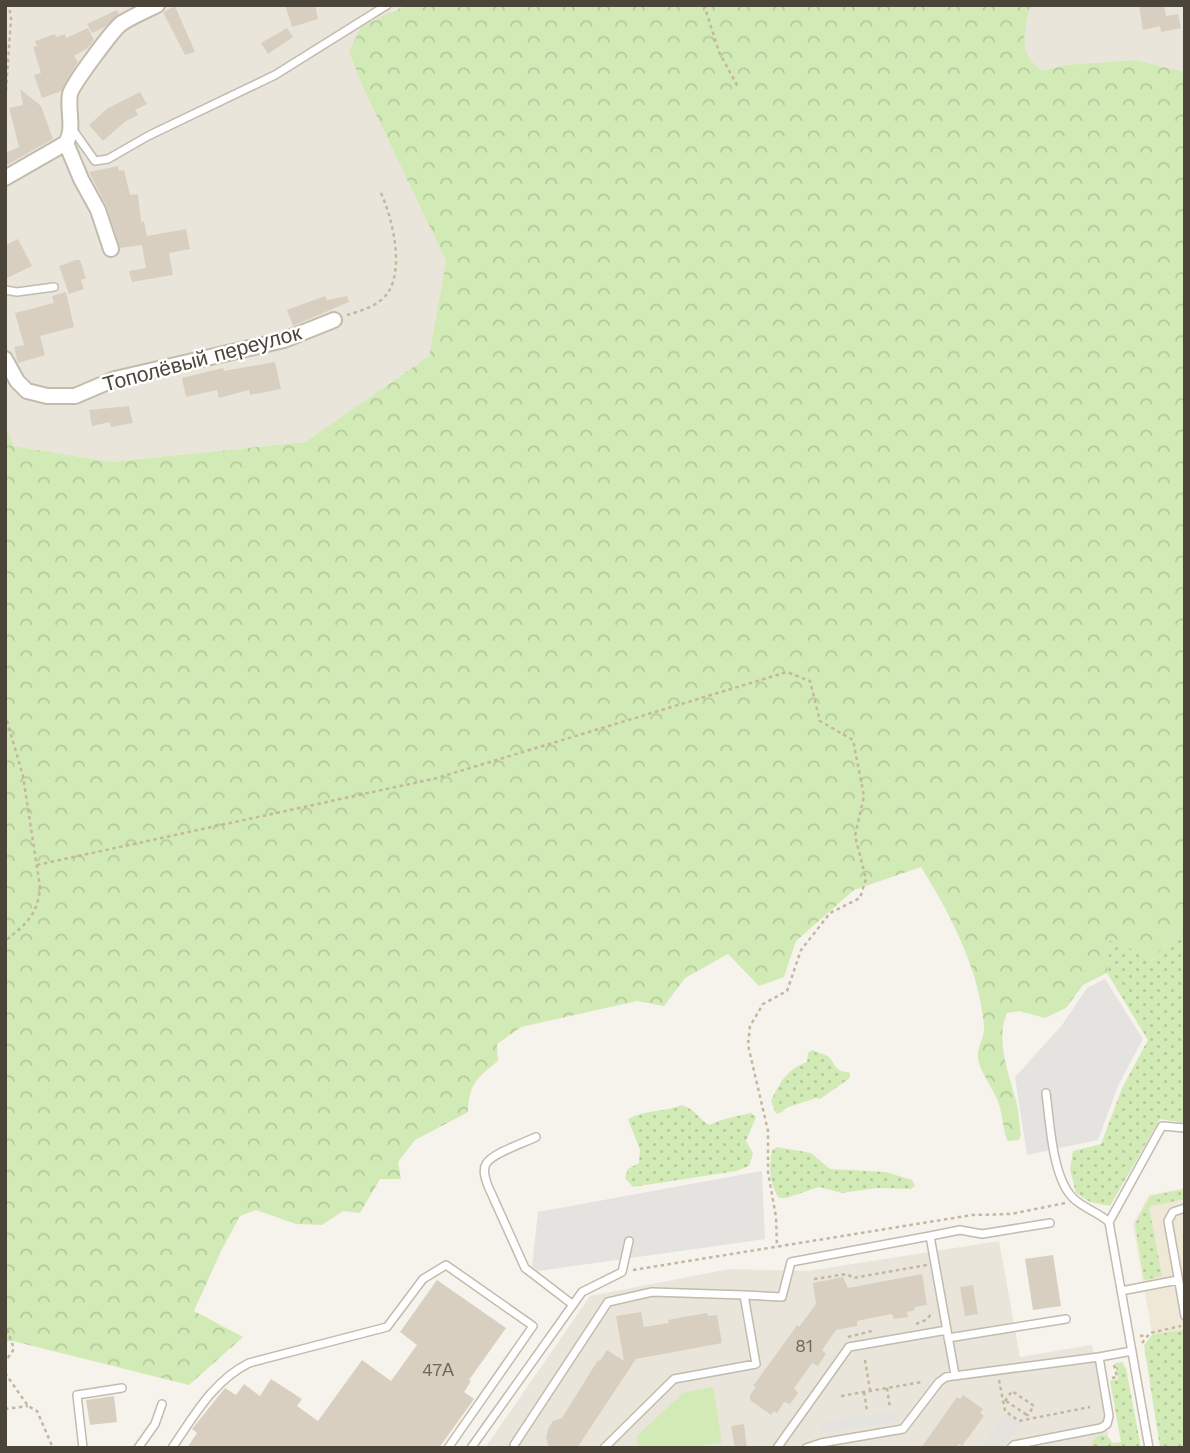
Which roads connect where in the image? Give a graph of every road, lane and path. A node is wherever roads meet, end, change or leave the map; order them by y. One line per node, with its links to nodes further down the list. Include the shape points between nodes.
1 (9, 5): 6 (path)
2 (157, 5): 7 (street, via 120,24 71,89)
3 (387, 5): 7 (lane, via 275,75 108,159 95,161)
4 (704, 5): 5 (path, via 719,52)
5 (737, 87)
6 (5, 104)
7 (70, 124): 8 (street)
8 (66, 143): 9 (street); 11 (street)
9 (5, 178)
10 (380, 191): 14 (path, via 393,233 395,270 389,291 381,300)
11 (111, 249)
12 (54, 287): 13 (lane)
13 (5, 290)
14 (334, 320): 15 (street, Тополёвый переулок, via 284,340 115,379 75,396 27,391)
15 (5, 359)
16 (5, 714): 17 (path, via 23,776)
17 (37, 865): 18 (path, via 39,905); 28 (path, via 437,778 787,672 810,681 820,721 853,740 864,796 855,836 866,879 860,898 830,913 801,950 787,991 764,1004 750,1026 748,1045 768,1131)
18 (5, 941)
19 (1046, 1093): 22 (lane, via 1059,1173)
20 (1185, 1128): 24 (lane, via 1162,1126)
21 (536, 1137): 35 (lane, via 494,1156 485,1164 484,1173 525,1268)
22 (1075, 1201): 24 (lane); 28 (path)
23 (1185, 1208): 32 (lane, via 1173,1212 1168,1221)
24 (1109, 1222): 33 (lane)
25 (1050, 1223): 26 (lane, via 982,1234 960,1230)
26 (930, 1236): 34 (lane, via 791,1262 782,1297); 43 (lane)
27 (629, 1241): 29 (lane)
28 (777, 1247): 29 (path)
29 (622, 1272): 35 (lane, via 582,1292)
30 (929, 1275): 31 (path, via 928,1265 853,1278 847,1274)
31 (814, 1279)
32 (1178, 1280): 33 (lane); 37 (lane)
33 (1121, 1291): 46 (lane)
34 (744, 1296): 73 (lane, via 652,1292 608,1302); 74 (lane, via 755,1364 674,1379)
35 (572, 1304): 72 (lane)
36 (935, 1306): 40 (path, via 930,1316)
37 (1185, 1316)
38 (1066, 1319): 43 (lane)
39 (5, 1323): 49 (path, via 14,1349)
40 (916, 1324)
41 (1185, 1326): 45 (path, via 1150,1333)
42 (876, 1331): 44 (path, via 849,1335)
43 (947, 1334): 52 (lane); 75 (lane, via 849,1347)
44 (842, 1346)
45 (1141, 1347)
46 (1132, 1351): 47 (lane); 78 (lane)
47 (1099, 1357): 50 (lane); 77 (lane, via 1110,1416 1107,1424)
48 (865, 1360): 56 (path)
49 (5, 1362)
50 (997, 1370): 52 (lane); 59 (path)
51 (5, 1373): 61 (path)
52 (955, 1375): 76 (lane, via 939,1382 903,1429)
53 (922, 1382): 55 (path)
54 (122, 1388): 68 (lane, via 77,1395)
55 (887, 1388): 56 (path); 62 (path)
56 (870, 1391): 57 (path)
57 (864, 1392): 58 (path); 65 (path)
58 (841, 1396)
59 (1004, 1401): 66 (path); 66 (path, via 1005,1410 1019,1421); 66 (path, via 1012,1391 1034,1406)
60 (162, 1404): 69 (lane)
61 (28, 1406): 64 (path); 67 (path, via 37,1411)
62 (890, 1408)
63 (1090, 1408): 66 (path)
64 (5, 1409)
65 (867, 1411)
66 (1028, 1417)
67 (52, 1448)
68 (83, 1448)
69 (138, 1448)
70 (172, 1448): 71 (lane, via 217,1384 239,1368 387,1327 423,1279 446,1265 533,1326)
71 (448, 1448)
72 (471, 1448)
73 (514, 1448)
74 (604, 1448)
75 (777, 1448)
76 (806, 1448)
77 (1011, 1448)
78 (1149, 1448)

